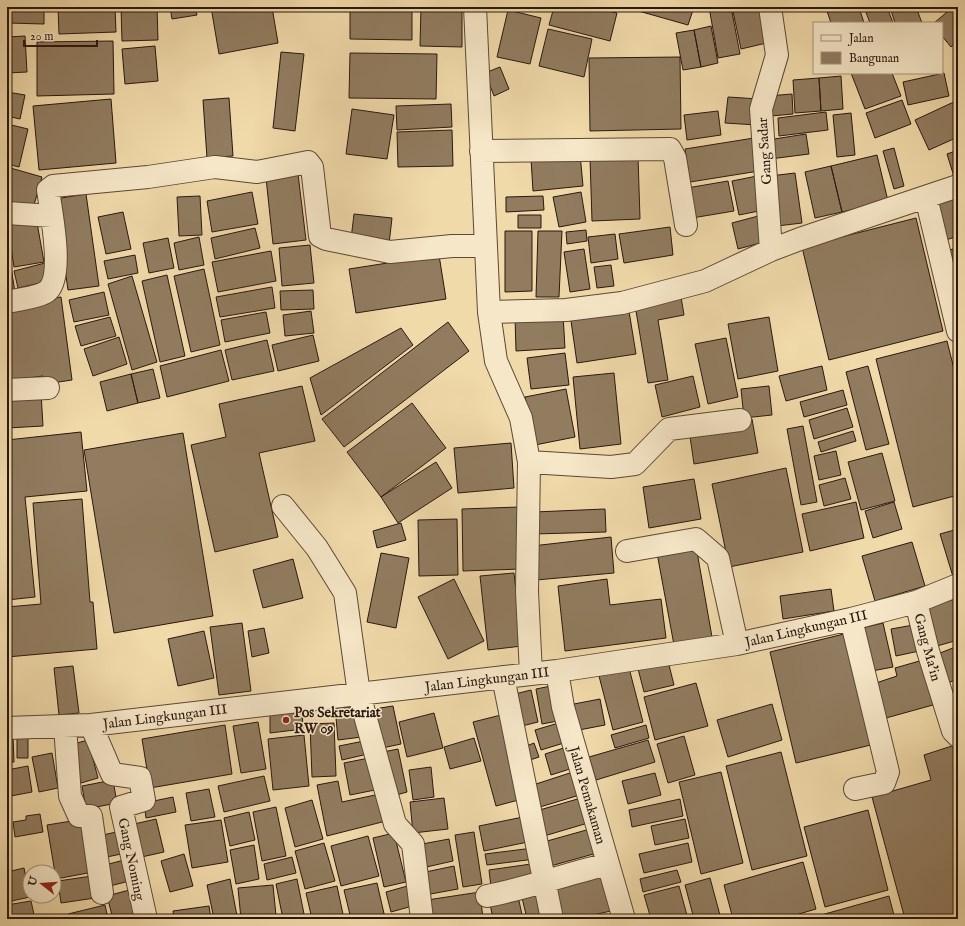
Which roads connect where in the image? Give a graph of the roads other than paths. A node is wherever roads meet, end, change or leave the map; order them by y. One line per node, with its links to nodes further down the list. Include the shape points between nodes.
1 (475, 7): 3 (street)
2 (770, 7): 10 (street, Gang Sadar, via 777,55 761,109)
3 (481, 151): 8 (street, via 670,149 675,158); 9 (street)
4 (958, 186): 5 (street)
5 (926, 197): 10 (street); 13 (street)
6 (7, 213): 7 (street)
7 (52, 216): 9 (street, via 48,190 53,186 148,177 215,167 257,172 308,162 312,167 320,236 326,239 390,252 452,246); 11 (street, via 56,272 52,286 46,293)
8 (686, 225)
9 (485, 246): 12 (street)
10 (771, 250): 12 (street, via 706,281 622,303 566,310)
11 (7, 302)
12 (490, 312): 17 (street, via 496,360 521,418)
13 (958, 331)
14 (48, 388): 15 (street)
15 (7, 390)
16 (740, 420): 17 (street, via 669,429 635,464 611,467)
17 (529, 462): 25 (street, via 527,592)
18 (283, 506): 27 (street, via 318,548 345,593)
19 (626, 551): 23 (street, via 696,539 718,558)
20 (958, 585): 21 (street, Jalan Lingkungan III)
21 (916, 602): 22 (street, Jalan Lingkungan III); 31 (street, Gang Ma'in, via 948,717 953,731)
22 (851, 619): 23 (street, Jalan Lingkungan III); 32 (street, via 888,772 884,783)
23 (737, 644): 24 (street, Jalan Lingkungan III)
24 (557, 671): 25 (street, Jalan Lingkungan III); 33 (street, Jalan Pemakaman, via 563,707)
25 (531, 674): 26 (street, Jalan Lingkungan III)
26 (504, 677): 27 (street, Jalan Lingkungan III); 34 (street)
27 (359, 694): 28 (street, Jalan Lingkungan III); 38 (street, via 395,824 413,844)
28 (91, 725): 29 (street, Jalan Lingkungan III); 37 (street, Gang Noming, via 112,774 140,778 144,800 121,807)
29 (65, 726): 30 (street, Jalan Lingkungan III); 35 (street, via 70,796 79,816 91,816)
30 (7, 728)
31 (958, 736)
32 (855, 788)
33 (608, 864): 34 (street); 40 (street, Jalan Pemakaman)
34 (545, 880): 36 (street, via 529,888); 39 (street)
35 (102, 893)
36 (486, 896)
37 (146, 919)
38 (422, 919)
39 (552, 919)
40 (624, 919)

